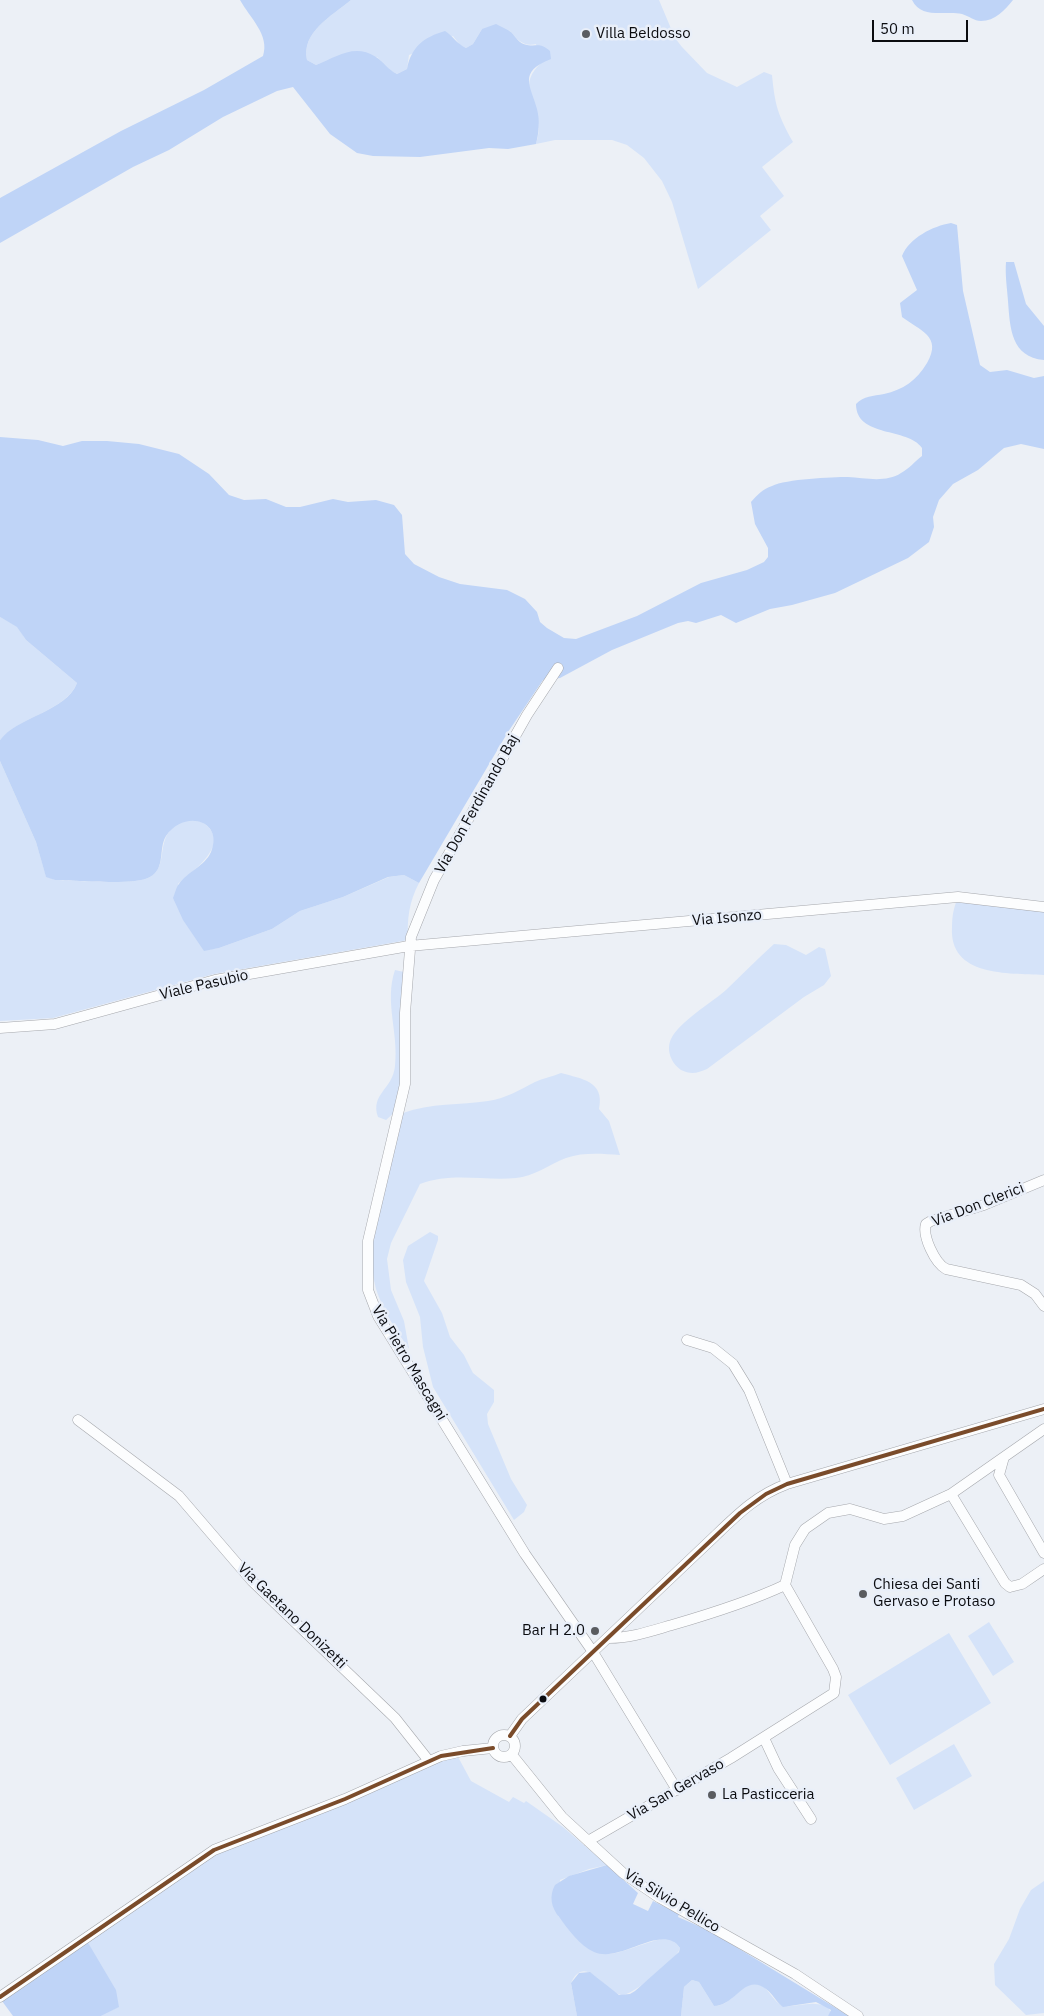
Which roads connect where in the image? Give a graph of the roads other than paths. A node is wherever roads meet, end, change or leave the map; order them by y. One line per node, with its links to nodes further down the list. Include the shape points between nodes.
1 (558, 668): 3 (street, Via Don Ferdinando Baj, via 527,715 434,880)
2 (1044, 907): 3 (street, Via Isonzo, via 958,897)
3 (409, 946): 4 (street, Viale Pasubio, via 215,980 54,1024); 18 (street, Via Pietro Mascagni, via 405,1084 368,1241 368,1290 378,1316 525,1554)
4 (0, 1028)
5 (1044, 1180): 6 (street, Via Don Clerici, via 926,1224 925,1228 939,1265 1021,1285)
6 (1044, 1306)
7 (687, 1340): 12 (street, via 714,1348 733,1364 749,1390)
8 (1044, 1408): 12 (street)
9 (78, 1420): 23 (street, Via Gaetano Donizetti, via 180,1496 252,1581 353,1675 395,1718)
10 (1044, 1429): 11 (street)
11 (1004, 1457): 13 (street); 14 (street, via 999,1475)
12 (787, 1484): 17 (street, via 746,1506)
13 (951, 1494): 15 (street, via 1005,1583 1010,1587 1022,1584); 16 (street, via 893,1519 850,1509 828,1513 805,1529 795,1544)
14 (1044, 1553)
15 (1044, 1569)
16 (784, 1584): 17 (street, via 700,1617 636,1635); 20 (street, Via San Gervaso, via 833,1669 836,1684 834,1694 824,1702)
17 (609, 1638): 18 (street)
18 (593, 1652): 19 (street, via 522,1719); 24 (street, Via Pietro Mascagni)
19 (510, 1736): 21 (street, via 496,1738); 22 (street, via 516,1745)
20 (764, 1738): 24 (street, Via San Gervaso); 25 (street, via 778,1768)
21 (493, 1748): 22 (street, via 500,1757); 23 (street, via 463,1751)
22 (512, 1755): 26 (street, Via Silvio Pellico, via 540,1791)
23 (429, 1761): 27 (street, via 346,1799 214,1850)
24 (677, 1790): 26 (street, Via San Gervaso)
25 (811, 1819)
26 (588, 1842): 28 (street, Via Silvio Pellico, via 641,1886 795,1974)
27 (0, 1997)
28 (858, 2016)

